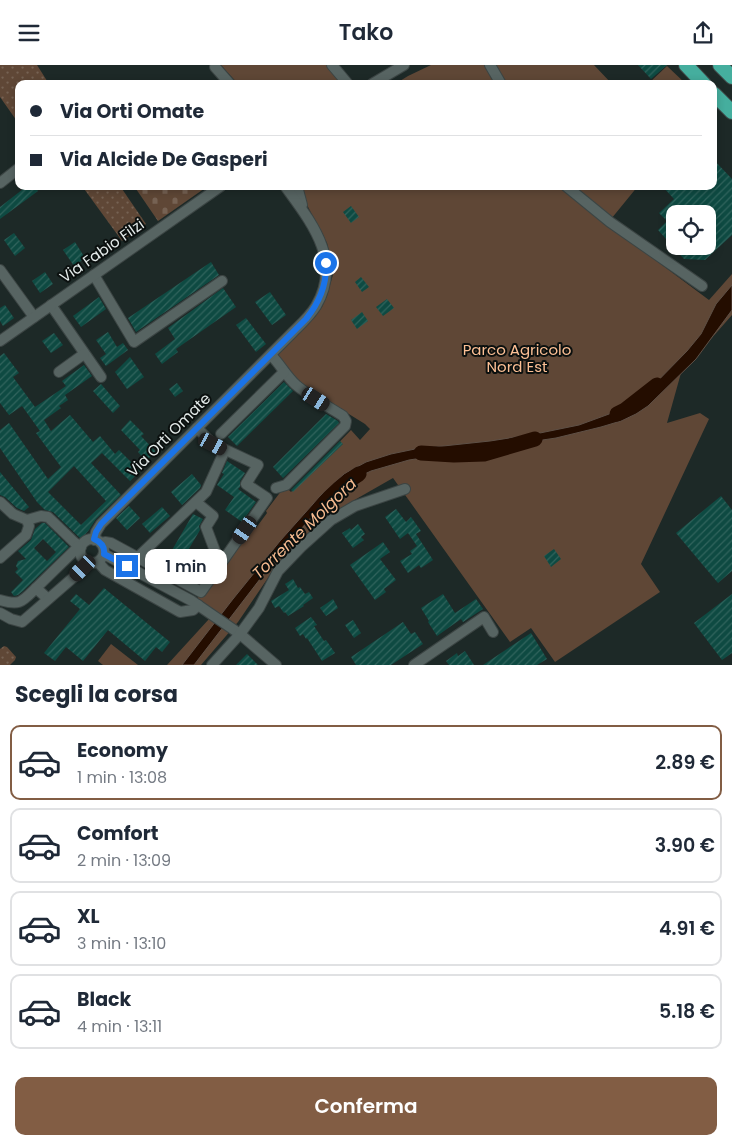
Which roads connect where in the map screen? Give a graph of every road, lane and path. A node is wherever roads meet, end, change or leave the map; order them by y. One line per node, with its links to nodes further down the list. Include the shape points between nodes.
1 (332, 65): 10 (street)
2 (404, 65): 11 (street)
3 (490, 65): 12 (street)
4 (686, 65): 13 (highway)
5 (720, 65): 7 (highway)
6 (214, 66): 8 (street); 9 (street)
7 (732, 77)
8 (222, 80)
9 (226, 80)
10 (345, 80)
11 (379, 80)
12 (499, 80)
13 (700, 80)
14 (717, 97): 15 (highway)
15 (732, 112)
16 (15, 171): 17 (street)
17 (0, 183)
18 (215, 190): 22 (street, Via Fabio Filzi)
19 (290, 190): 29 (street, Via Orti Omate, via 324,250 324,289 314,309)
20 (571, 190): 24 (street, via 610,222)
21 (0, 270): 26 (street)
22 (94, 275): 23 (street, via 134,342); 25 (street, Via Fabio Filzi)
23 (222, 281)
24 (702, 286)
25 (51, 305): 26 (street, Via Fabio Filzi); 28 (street)
26 (34, 317): 27 (street, Via Fabio Filzi)
27 (0, 341)
28 (84, 354): 30 (street); 32 (street)
29 (271, 355): 31 (street); 33 (street, Via Orti Omate)
30 (59, 372)
31 (284, 372): 34 (street); 36 (street, via 298,387 346,421 345,426 286,485)
32 (101, 377)
33 (197, 428): 35 (street, via 213,444); 41 (street, Via Orti Omate, via 101,524 96,532)
34 (221, 434)
35 (225, 450): 39 (street, via 206,492); 46 (street, via 258,465 246,484 267,498)
36 (276, 487)
37 (405, 489): 53 (street, via 355,506 332,519 278,571 259,608)
38 (0, 502): 40 (street, via 13,514)
39 (196, 502): 43 (street); 46 (street, via 212,516 206,527 218,559)
40 (27, 520): 42 (street, via 48,517); 44 (street, via 26,535)
41 (97, 541): 42 (street, via 86,541); 43 (street, via 112,543); 45 (street, via 104,548)
42 (80, 547): 47 (street); 48 (street)
43 (138, 557): 46 (street, via 201,592)
44 (0, 558)
45 (101, 558): 47 (street, via 94,563); 51 (street, via 167,587); 51 (street, via 105,569 180,612)
46 (222, 561)
47 (87, 562): 49 (street)
48 (36, 587): 49 (street); 50 (street, via 20,602)
49 (48, 599): 52 (street, via 22,621)
50 (0, 600)
51 (201, 607): 53 (street)
52 (0, 613)
53 (237, 632): 55 (street); 56 (street)
54 (493, 632): 57 (street, via 484,617)
55 (212, 665)
56 (276, 665)
57 (414, 665)

